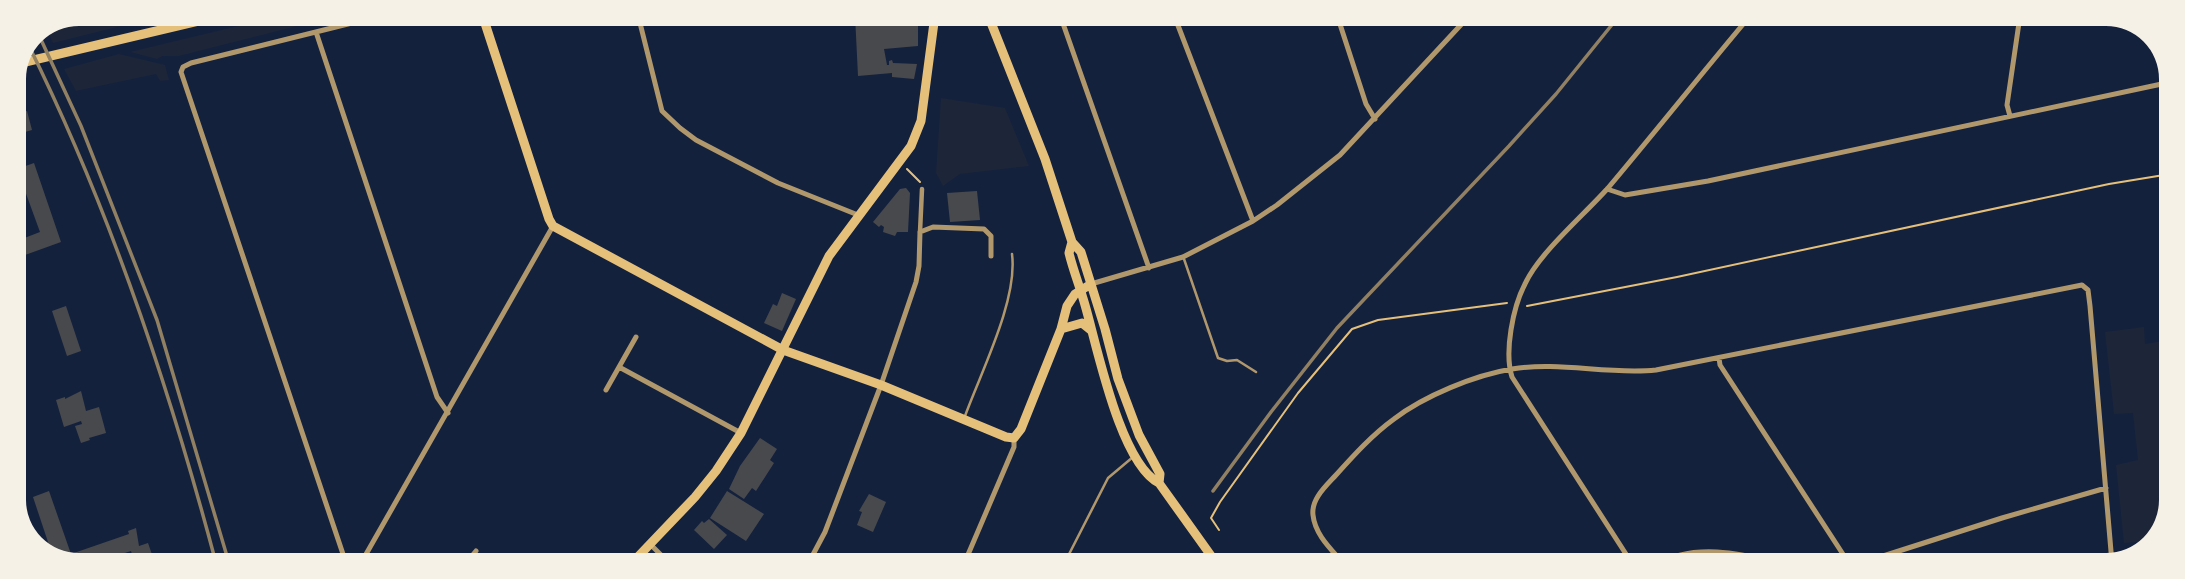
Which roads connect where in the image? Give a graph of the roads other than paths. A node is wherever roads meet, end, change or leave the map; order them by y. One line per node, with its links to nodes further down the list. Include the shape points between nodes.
1 (177, 26): 14 (main road)
2 (338, 26): 13 (street)
3 (486, 26): 22 (main road)
4 (641, 26): 20 (street, via 662,111 680,128 778,183)
5 (934, 26): 20 (main road, via 921,121 899,164)
6 (992, 26): 24 (main road, via 1049,170)
7 (1064, 26): 28 (street)
8 (1178, 26): 21 (street)
9 (1341, 26): 17 (street)
10 (1460, 26): 17 (street)
11 (1742, 26): 18 (street)
12 (2019, 26): 16 (street, via 2007,105)
13 (317, 32): 41 (street, via 436,397); 51 (street, via 191,63 181,72)
14 (30, 60)
15 (2159, 85): 16 (street)
16 (2010, 116): 18 (street, via 1707,181 1625,195)
17 (1375, 119): 21 (street, via 1340,155)
18 (1607, 189): 37 (street, via 1525,282 1512,323)
19 (922, 190): 23 (street)
20 (858, 215): 34 (main road, via 829,256)
21 (1253, 221): 27 (street)
22 (553, 226): 34 (main road); 41 (street)
23 (920, 232): 26 (street, via 933,227 984,229 991,236); 39 (street, via 916,282)
24 (1072, 243): 29 (main road, via 1081,252); 30 (main road, via 1069,253)
25 (1012, 254): 42 (lane, via 1013,273 1003,314)
26 (991, 256)
27 (1183, 257): 28 (street); 38 (lane, via 1218,358 1237,360)
28 (1149, 268): 29 (street)
29 (1091, 284): 30 (main road); 44 (main road)
30 (1080, 290): 31 (main road, via 1067,306); 32 (main road)
31 (1061, 329): 32 (main road, via 1082,323); 45 (main road)
32 (1092, 331): 46 (main road, via 1106,388)
33 (636, 337): 36 (street)
34 (783, 350): 39 (main road); 43 (main road)
35 (1719, 358): 37 (street, via 1629,373 1556,365); 48 (street, via 2082,285 2088,290 2090,306); 63 (street)
36 (619, 367): 40 (street); 43 (street)
37 (1509, 369): 59 (street, via 1425,401 1373,436 1314,504 1313,518); 60 (street)
38 (1256, 372)
39 (881, 385): 42 (main road); 55 (street)
40 (606, 390)
41 (448, 413): 52 (street)
42 (963, 419): 45 (main road)
43 (741, 433): 49 (main road, via 695,498)
44 (1139, 435): 46 (lane); 47 (main road, via 1160,474)
45 (1014, 438): 56 (street)
46 (1135, 455): 47 (main road); 57 (lane, via 1108,478)
47 (1159, 483): 58 (main road)
48 (2106, 488): 50 (street); 64 (street)
49 (650, 544): 53 (main road); 54 (street)
50 (2111, 552)
51 (343, 553)
52 (367, 553)
53 (642, 553)
54 (659, 553)
55 (814, 553)
56 (969, 553)
57 (1070, 553)
58 (1209, 553)
59 (1335, 553)
60 (1625, 553)
61 (1696, 553): 62 (street)
62 (1727, 553)
63 (1842, 553)
64 (1893, 553)

